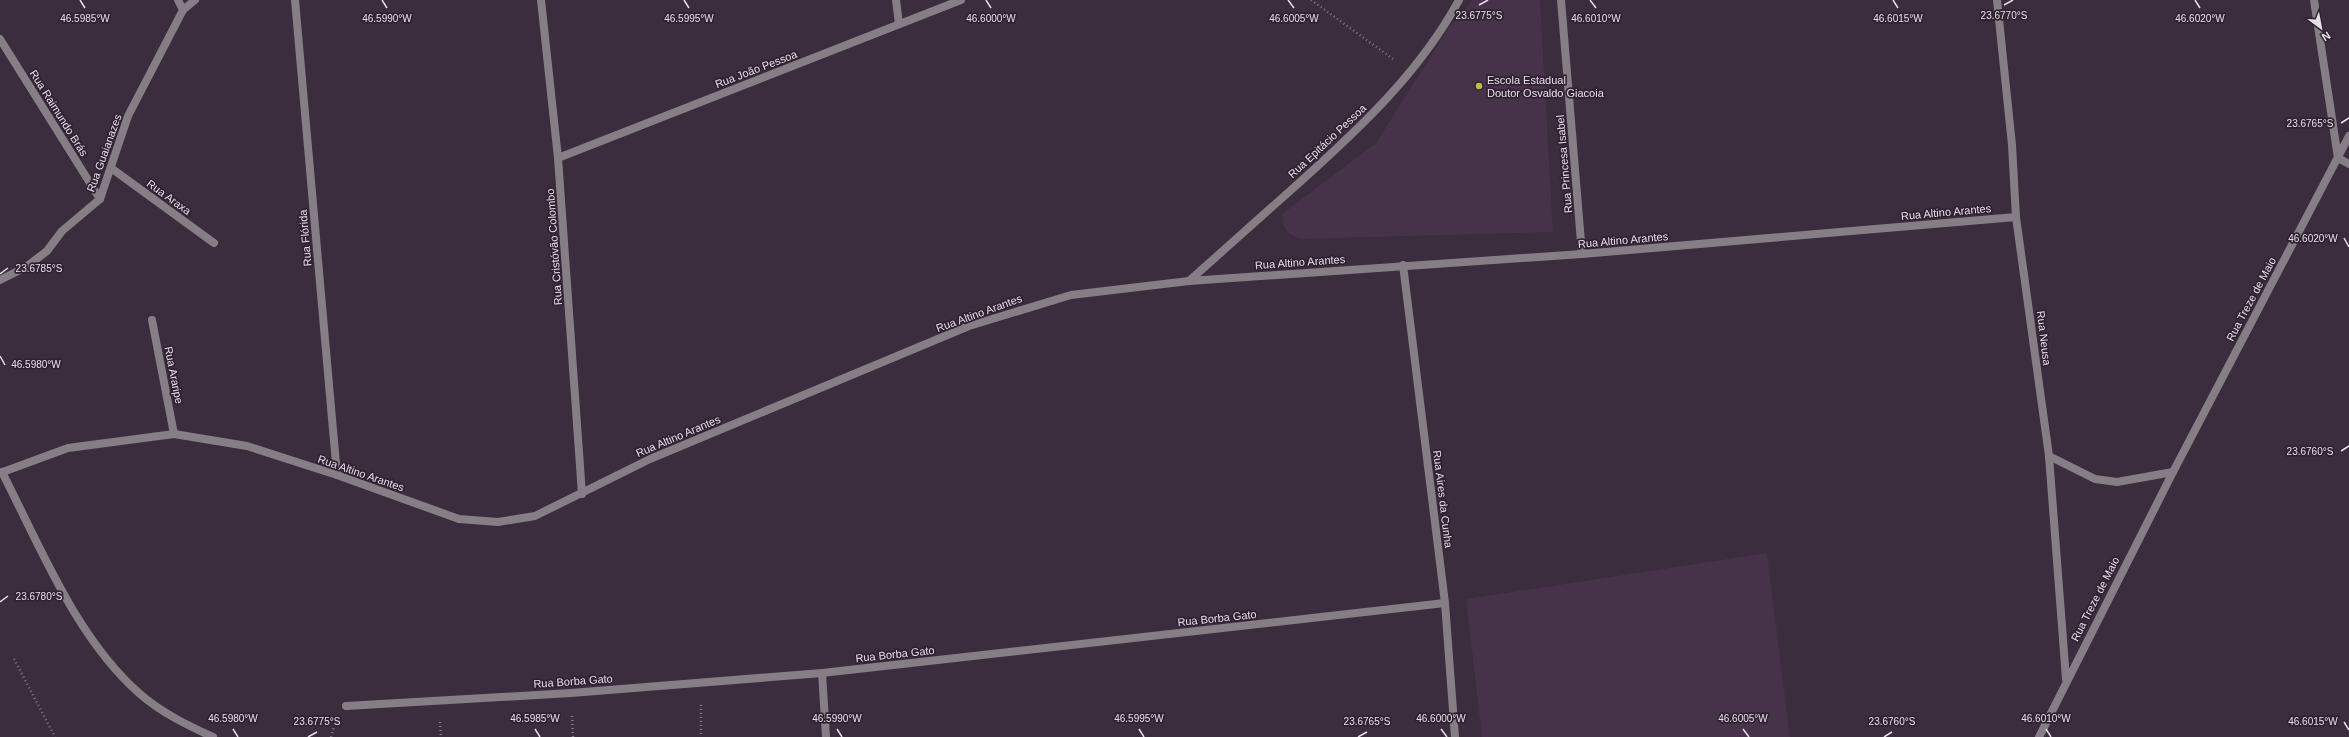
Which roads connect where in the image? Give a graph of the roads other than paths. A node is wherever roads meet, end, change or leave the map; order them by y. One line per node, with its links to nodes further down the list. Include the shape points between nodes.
1 (178, 0): 11 (street)
2 (195, 0): 11 (street)
3 (295, 0): 31 (street, Rua Flórida)
4 (541, 0): 15 (street, Rua Cristóvão Colombo)
5 (896, 0): 12 (street)
6 (961, 0): 12 (street, Rua João Pessoa)
7 (1459, 0): 25 (street, Rua Epitácio Pessoa, via 1411,72 1360,128)
8 (1561, 0): 22 (street, Rua Princesa Isabel)
9 (1997, 0): 20 (street, Rua Neusa, via 2012,145)
10 (2314, 0): 16 (street)
11 (183, 10): 18 (street, Rua Guaianazes, via 128,116)
12 (899, 24): 15 (street, Rua João Pessoa)
13 (0, 39): 19 (street, Rua Raimundo Brás)
14 (2349, 136): 16 (street, Rua Treze de Maio)
15 (558, 158): 32 (street, Rua Cristóvão Colombo)
16 (2338, 158): 17 (street); 29 (street, Rua Treze de Maio)
17 (2349, 164)
18 (111, 168): 19 (street, Rua Guaianazes); 21 (street, Rua Araxa)
19 (100, 199): 24 (street, Rua Guaianazes, via 62,231 47,251 26,267)
20 (2016, 217): 22 (street, Rua Altino Arantes); 28 (street, Rua Neusa)
21 (214, 243)
22 (1582, 254): 23 (street, Rua Altino Arantes)
23 (1403, 265): 25 (street, Rua Altino Arantes); 33 (street, Rua Aires da Cunha)
24 (0, 280)
25 (1189, 281): 32 (street, Rua Altino Arantes, via 1071,295 969,326 650,459)
26 (152, 320): 27 (street, Rua Araripe)
27 (174, 434): 30 (street, Rua Altino Arantes, via 68,448); 31 (street, Rua Altino Arantes, via 247,446)
28 (2049, 456): 29 (street, via 2095,479 2117,482); 35 (street, Rua Neusa)
29 (2173, 472): 35 (street, Rua Treze de Maio)
30 (1, 473): 37 (street, via 75,616 105,656 140,694 178,721)
31 (337, 475): 32 (street, Rua Altino Arantes, via 467,520 498,522 534,516)
32 (582, 494)
33 (1444, 603): 34 (street, Rua Borba Gato); 39 (street, Rua Aires da Cunha)
34 (822, 673): 36 (street, Rua Borba Gato, via 571,693); 38 (street)
35 (2066, 679): 40 (street, Rua Treze de Maio)
36 (346, 706)
37 (213, 737)
38 (826, 737)
39 (1454, 737)
40 (2039, 737)

